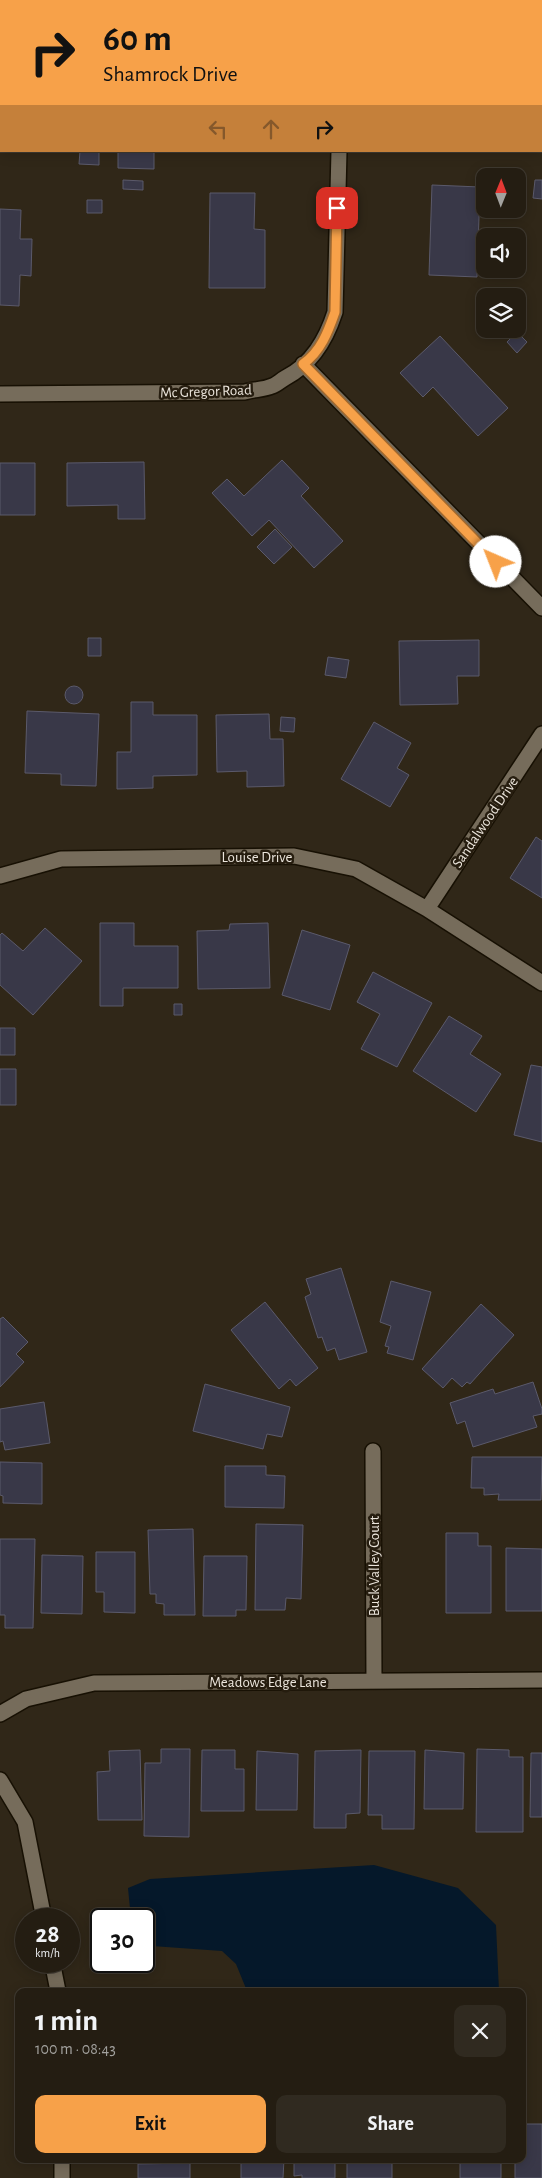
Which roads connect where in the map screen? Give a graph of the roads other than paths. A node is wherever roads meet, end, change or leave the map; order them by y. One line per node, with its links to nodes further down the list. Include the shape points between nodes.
1 (339, 152): 2 (street, Mc Gregor Road, via 335,312 324,340)
2 (303, 364): 3 (street, Mc Gregor Road, via 292,376 273,386 245,392); 4 (street)
3 (0, 394)
4 (542, 608)
5 (542, 734): 7 (street, Sandalwood Drive)
6 (0, 876): 7 (street, Louise Drive, via 61,859 294,856 356,869)
7 (427, 909): 8 (street, Louise Drive)
8 (542, 983)
9 (374, 1451): 11 (street, Buck Valley Court)
10 (542, 1680): 11 (street, Meadows Edge Lane)
11 (374, 1681): 12 (street, Meadows Edge Lane, via 94,1683 26,1699)
12 (0, 1714)
13 (0, 1780): 14 (street, via 25,1822)
14 (42, 1908)
15 (54, 1973): 16 (street)
16 (57, 1988)
17 (62, 2163): 18 (street)
18 (62, 2178)

